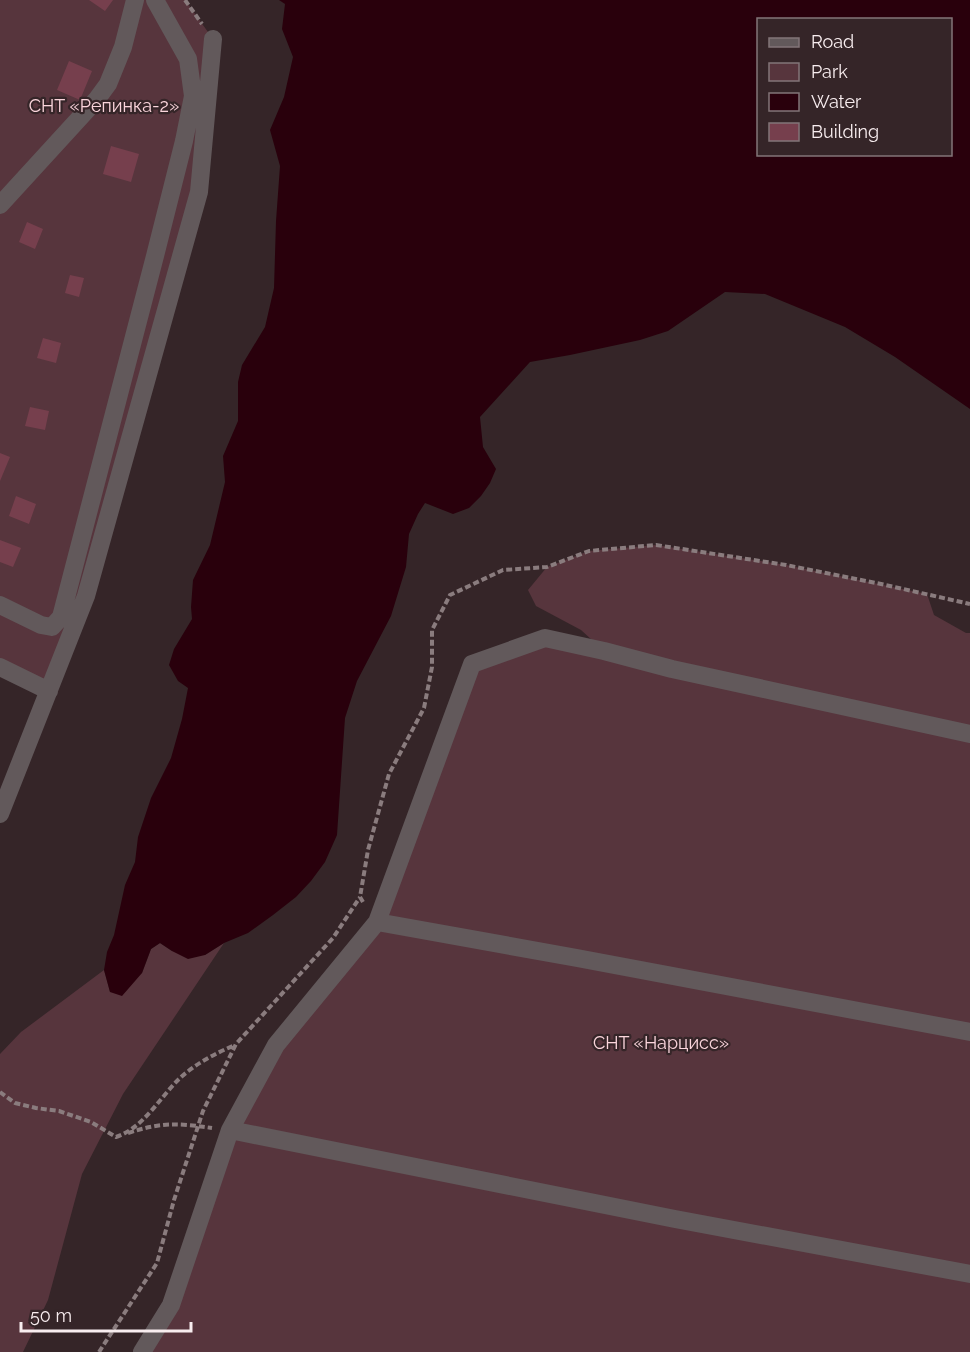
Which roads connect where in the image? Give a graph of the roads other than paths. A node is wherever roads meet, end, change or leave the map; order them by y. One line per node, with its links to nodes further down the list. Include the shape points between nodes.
1 (135, 0): 4 (street, via 108,84)
2 (155, 0): 5 (street, via 188,59 193,96 155,256 61,617 52,627 41,625)
3 (213, 39): 7 (street, via 200,192 86,596)
4 (0, 205)
5 (0, 605)
6 (0, 667): 7 (street)
7 (49, 691): 9 (street)
8 (970, 734): 10 (street, via 545,638 472,664)
9 (0, 814)
10 (377, 922): 11 (street); 12 (street, via 276,1045)
11 (970, 1032)
12 (230, 1130): 13 (street); 14 (street, via 171,1305)
13 (970, 1274)
14 (142, 1352)

